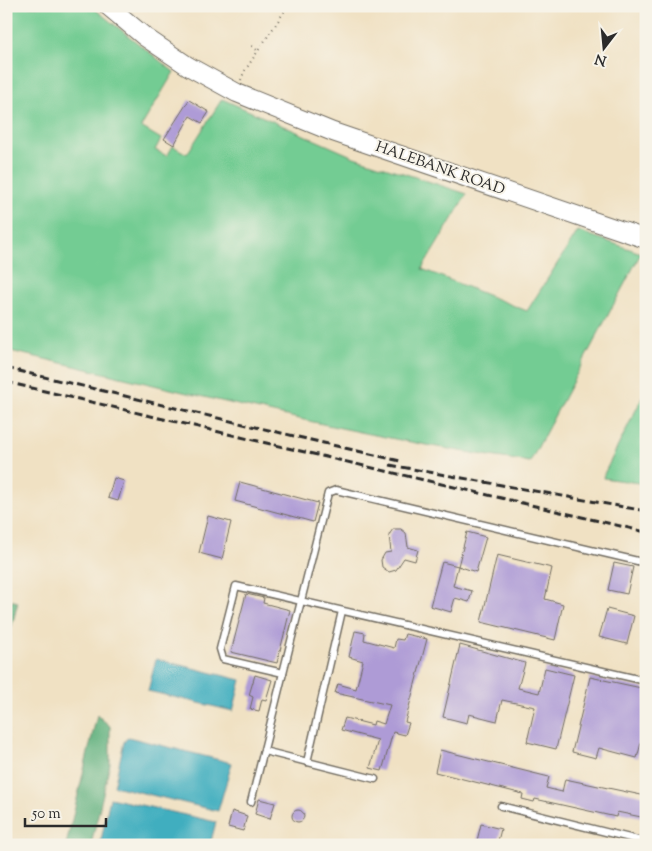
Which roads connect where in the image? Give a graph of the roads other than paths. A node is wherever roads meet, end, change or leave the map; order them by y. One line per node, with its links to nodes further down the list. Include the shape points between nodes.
1 (108, 6): 2 (street, HALEBANK ROAD, via 145,37 237,93 333,132)
2 (646, 239)
3 (646, 563): 4 (lane, via 336,490 328,493)
4 (300, 601): 5 (lane); 6 (lane); 6 (lane, via 236,586 220,649 223,659)
5 (342, 611): 7 (lane); 9 (lane)
6 (283, 673): 8 (lane)
7 (646, 682)
8 (264, 751): 9 (lane); 11 (lane)
9 (307, 762): 10 (lane)
10 (375, 779)
11 (251, 802)
12 (501, 806): 13 (lane)
13 (646, 842)

